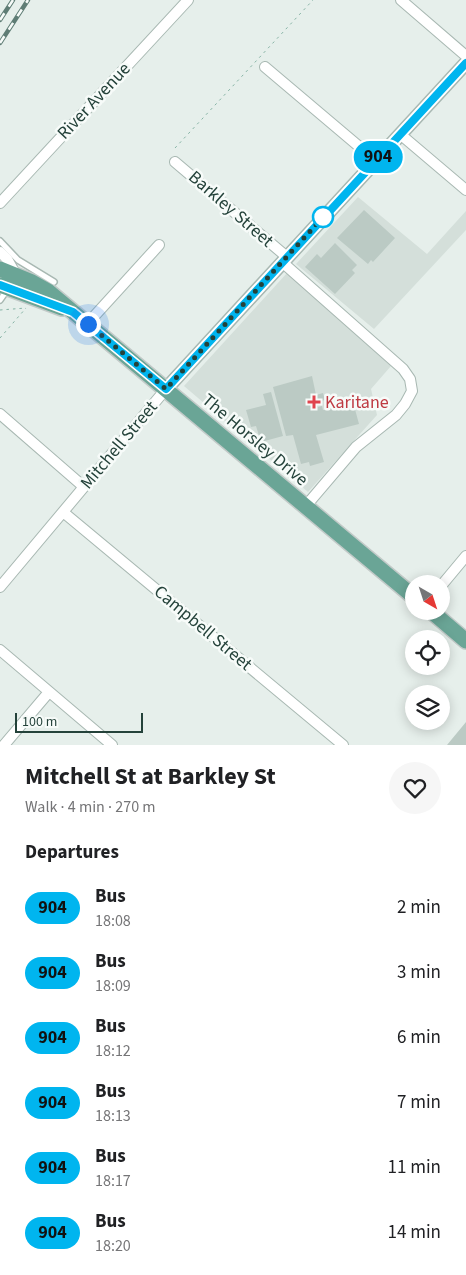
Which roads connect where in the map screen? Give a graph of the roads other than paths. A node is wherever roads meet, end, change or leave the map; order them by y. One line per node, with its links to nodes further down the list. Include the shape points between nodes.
1 (188, 0): 10 (street, River Avenue)
2 (401, 0): 3 (street)
3 (466, 56)
4 (466, 63): 6 (street, Mitchell Street)
5 (265, 67): 7 (street)
6 (400, 134): 7 (street, Mitchell Street); 9 (street)
7 (375, 160): 14 (street, Mitchell Street)
8 (175, 162): 14 (street, Barkley Street)
9 (466, 190)
10 (0, 203)
11 (0, 241): 16 (lane, via 18,260)
12 (159, 246): 18 (street)
13 (0, 252): 17 (street, via 7,259)
14 (284, 259): 19 (street, Mitchell Street); 22 (street, Barkley Street, via 403,370 410,379 412,391 396,415 356,448)
15 (0, 269): 17 (main road, The Horsley Drive)
16 (54, 282)
17 (6, 287): 18 (main road, The Horsley Drive, via 48,291)
18 (88, 324): 19 (main road, The Horsley Drive)
19 (166, 389): 21 (street, Mitchell Street); 22 (main road, The Horsley Drive)
20 (0, 414): 21 (street)
21 (84, 487): 23 (street, Mitchell Street)
22 (305, 506): 27 (main road, The Horsley Drive)
23 (63, 512): 26 (street, Mitchell Street); 34 (street, Campbell Street)
24 (466, 556): 25 (street)
25 (450, 575)
26 (1, 585)
27 (405, 589)
28 (442, 620): 29 (main road)
29 (466, 641)
30 (0, 650): 31 (street)
31 (49, 692): 32 (street); 33 (street)
32 (4, 745)
33 (112, 745)
34 (343, 745)

